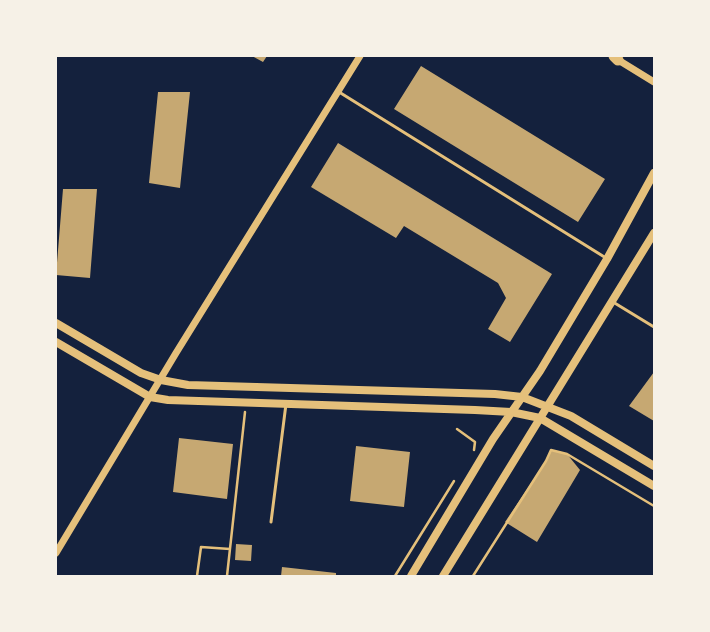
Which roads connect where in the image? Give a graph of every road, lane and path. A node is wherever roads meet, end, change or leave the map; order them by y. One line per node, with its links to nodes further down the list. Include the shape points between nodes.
1 (360, 56): 4 (street)
2 (615, 57): 3 (street)
3 (654, 82)
4 (339, 92): 8 (lane); 14 (street)
5 (654, 173): 8 (main road)
6 (654, 227): 9 (main road)
7 (654, 233): 9 (main road)
8 (607, 259): 16 (main road)
9 (636, 262): 10 (main road)
10 (612, 301): 12 (lane); 19 (main road)
11 (56, 323): 14 (main road, via 141,373)
12 (654, 327)
13 (56, 342): 15 (main road)
14 (161, 380): 15 (street); 16 (main road, via 188,385)
15 (150, 397): 17 (main road, via 168,400); 30 (street)
16 (522, 397): 19 (main road); 20 (main road)
17 (246, 402): 18 (main road); 29 (path)
18 (286, 404): 20 (main road); 28 (lane)
19 (547, 406): 21 (main road); 24 (main road, via 574,418)
20 (511, 412): 21 (main road); 34 (main road)
21 (540, 418): 26 (main road); 35 (main road)
22 (456, 429): 23 (path, via 475,442)
23 (470, 456)
24 (654, 466)
25 (457, 476): 33 (path)
26 (654, 486)
27 (654, 506): 36 (path, via 567,454 550,450 546,461)
28 (271, 522)
29 (230, 549): 31 (path, via 201,547); 32 (path)
30 (56, 553)
31 (197, 576)
32 (227, 576)
33 (395, 576)
34 (411, 576)
35 (443, 576)
36 (473, 576)

